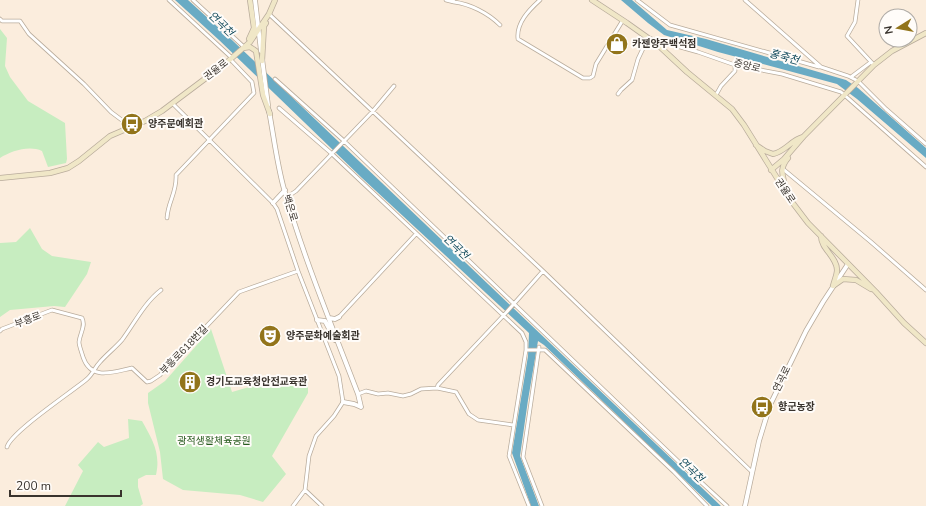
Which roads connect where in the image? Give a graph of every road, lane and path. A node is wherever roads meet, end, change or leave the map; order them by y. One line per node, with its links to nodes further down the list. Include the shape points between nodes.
1 (169, 0): 21 (street, 권율로)
2 (193, 0): 20 (street)
3 (250, 0): 20 (main road, via 254,28)
4 (255, 0): 17 (street)
5 (276, 0): 13 (main road)
6 (446, 0): 12 (street)
7 (540, 0): 15 (street, via 524,17 517,31 518,39 582,78 593,76 596,64)
8 (592, 0): 15 (main road, 권율로)
9 (637, 0): 25 (street, via 670,25)
10 (745, 0): 25 (street)
11 (858, 0): 23 (street, via 855,22 847,36)
12 (454, 1): 16 (street, via 492,17)
13 (270, 14): 17 (main road); 22 (main road, via 264,26); 36 (street)
14 (0, 19): 38 (street, via 20,20 29,34)
15 (623, 20): 19 (main road, 권율로)
16 (500, 25)
17 (259, 30): 20 (main road); 22 (street)
18 (926, 33): 23 (main road)
19 (648, 38): 24 (street, 중앙로); 30 (street, via 632,80); 33 (main road, 권율로, via 690,76)
20 (244, 47): 21 (main road); 22 (main road, via 253,48)
21 (231, 59): 34 (main road, 권율로); 40 (street, via 252,82 254,93)
22 (260, 62): 32 (main road); 32 (street, via 263,67)
23 (872, 63): 26 (street); 28 (main road)
24 (735, 65): 31 (street, 중앙로, via 782,74); 33 (street, via 735,71)
25 (821, 67): 26 (street)
26 (851, 77): 28 (street)
27 (275, 79): 41 (street)
28 (857, 82): 31 (main road); 43 (street)
29 (394, 86): 36 (street)
30 (618, 94)
31 (845, 94): 39 (main road); 45 (street, 중앙로)
32 (265, 95): 37 (main road)
33 (716, 95): 42 (main road, 권율로, via 740,119)
34 (173, 104): 38 (main road, 권율로); 40 (street)
35 (279, 108): 44 (street)
36 (373, 111): 41 (street); 58 (street)
37 (270, 114): 49 (street, 백은로, via 275,152)
38 (129, 128): 48 (main road, 권율로, via 110,136 74,165 62,170)
39 (803, 138): 42 (main road, via 773,154); 46 (main road, via 785,162); 47 (main road)
40 (208, 140): 52 (street); 53 (street, via 176,175 176,190)
41 (343, 140): 44 (street); 63 (street)
42 (754, 144): 47 (main road, 권율로)
43 (926, 144)
44 (331, 154): 51 (street); 54 (street)
45 (926, 167)
46 (783, 169): 50 (main road); 61 (street)
47 (771, 170): 50 (main road, 권율로)
48 (0, 178)
49 (285, 190): 51 (street, 백은로); 52 (street)
50 (786, 194): 55 (main road, 권율로)
51 (287, 197): 65 (street, 백은로)
52 (273, 204): 57 (street, via 282,221)
53 (167, 218)
54 (416, 234): 64 (street); 66 (street)
55 (820, 236): 56 (main road, 권율로); 59 (main road, via 837,268)
56 (848, 264): 59 (street, 연곡로); 62 (main road, 권율로)
57 (298, 271): 67 (street); 73 (street, 부흥로618번길, via 239,292 160,375 151,381 147,382 132,368)
58 (543, 271): 63 (street); 79 (street)
59 (833, 286): 62 (main road, via 843,279 856,280); 79 (street, 연곡로, via 806,331 770,405)
60 (161, 290): 73 (street)
61 (926, 290)
62 (876, 292): 69 (main road, 권율로)
63 (514, 303): 64 (street); 86 (street)
64 (504, 315): 71 (street, via 522,333); 74 (street)
65 (329, 316): 66 (street, via 335,319); 67 (street); 72 (street, 백은로)
66 (339, 317)
67 (317, 320): 72 (street, via 325,321); 76 (street, via 339,376)
68 (0, 331): 73 (street, 부흥로, via 52,310 82,318 83,329 79,343 87,367)
69 (926, 343)
70 (539, 349): 71 (street); 84 (street, via 523,458); 85 (street, via 545,350)
71 (526, 350): 77 (street)
72 (343, 353): 75 (street, 백은로)
73 (94, 372): 78 (street, via 20,431)
74 (437, 388): 75 (street, via 421,389 403,396 366,391); 77 (street, via 456,392 469,414 478,420)
75 (358, 394): 76 (street, 백은로, via 361,408)
76 (343, 402): 80 (street, via 316,436 309,456)
77 (514, 425): 83 (street, via 509,456)
78 (7, 447)
79 (752, 472): 87 (street, 연곡로)
80 (305, 490): 81 (street); 82 (street)
81 (293, 506)
82 (322, 506)
83 (528, 506)
84 (542, 506)
85 (707, 506)
86 (727, 506)
87 (745, 506)

